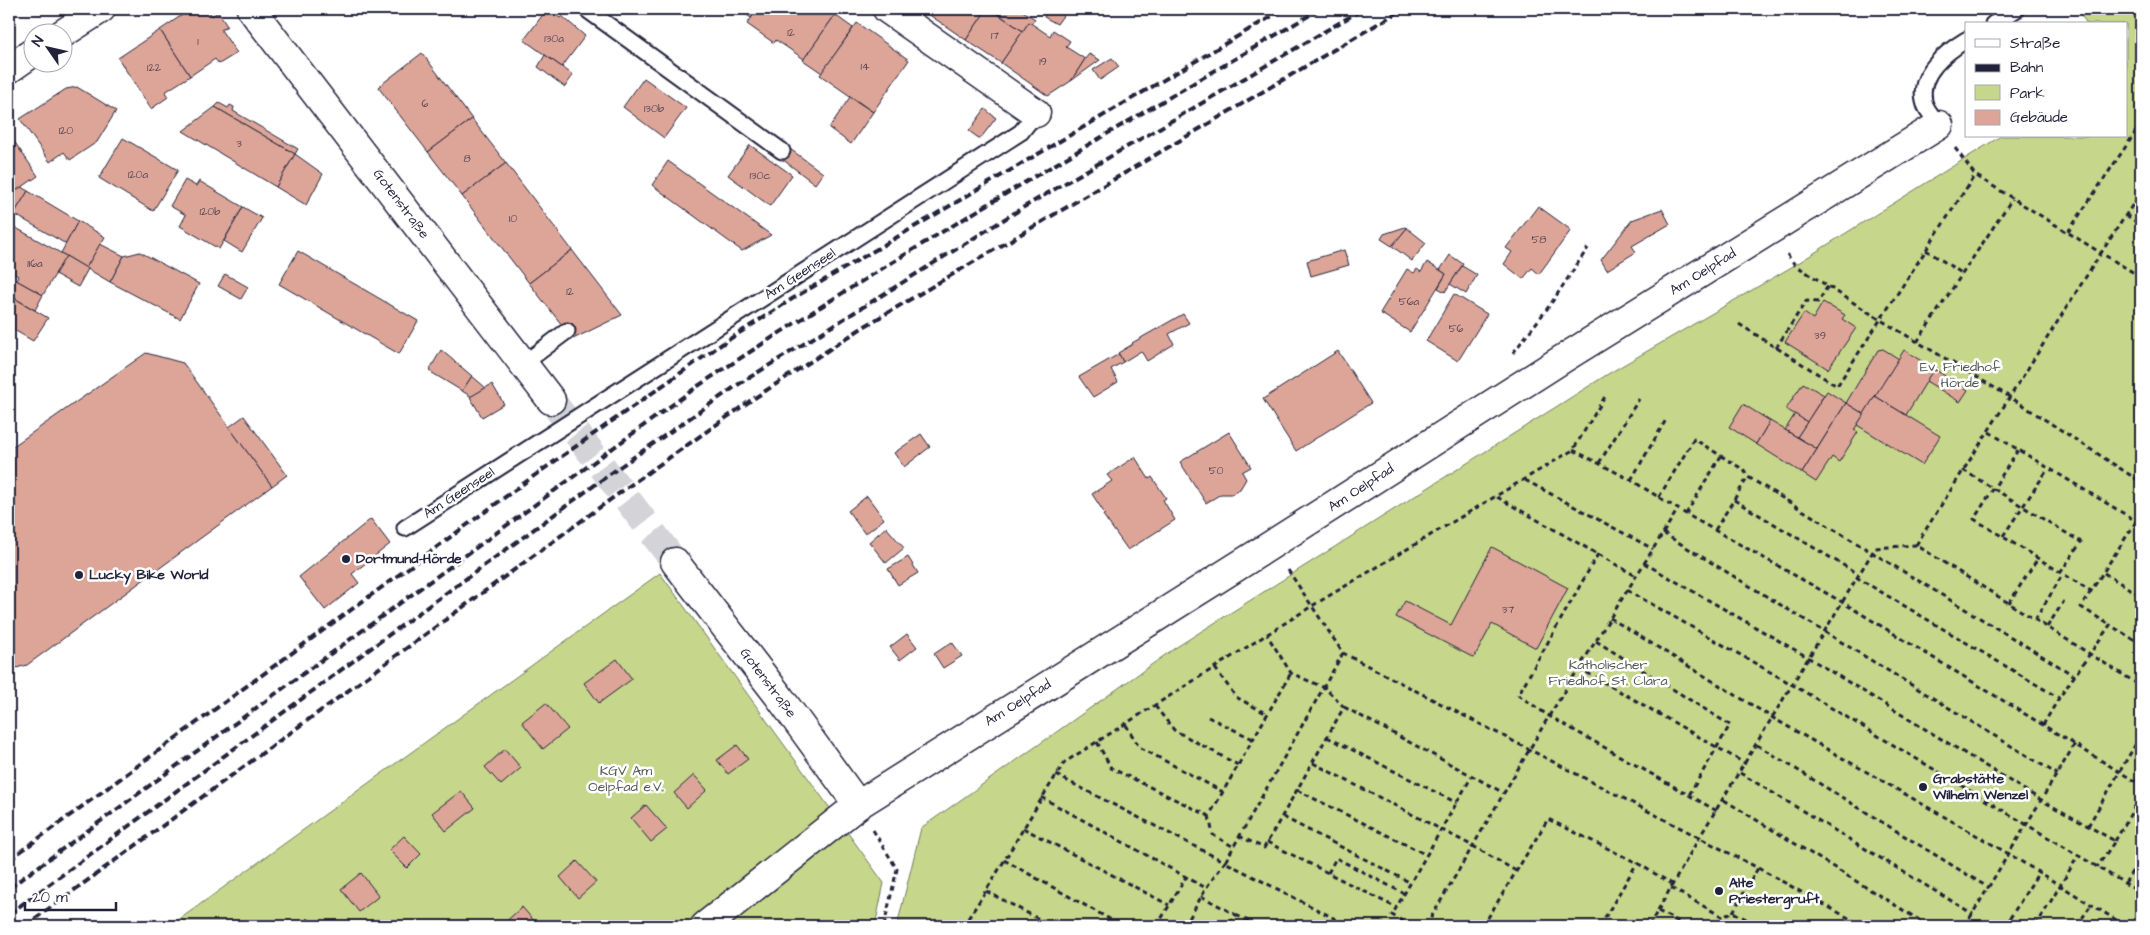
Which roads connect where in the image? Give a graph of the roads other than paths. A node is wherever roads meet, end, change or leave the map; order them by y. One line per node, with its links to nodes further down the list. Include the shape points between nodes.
1 (101, 9): 7 (street)
2 (251, 9): 15 (street, Gotenstraße)
3 (586, 9): 13 (lane)
4 (887, 9): 11 (street, Am Geenseel)
5 (2017, 9): 6 (lane)
6 (1996, 22)
7 (72, 28)
8 (1965, 41): 12 (lane, Am Oelpfad, via 1937,63 1925,82 1924,102)
9 (22, 60): 10 (street)
10 (9, 68)
11 (1036, 113): 17 (lane, Am Geenseel, via 1022,132)
12 (1938, 125): 19 (street, Am Oelpfad)
13 (782, 150)
14 (567, 331): 15 (lane)
15 (523, 364): 16 (street, Gotenstraße)
16 (551, 400)
17 (405, 528)
18 (675, 562): 19 (street, Gotenstraße)
19 (858, 805): 20 (street, Am Oelpfad)
20 (705, 926)

